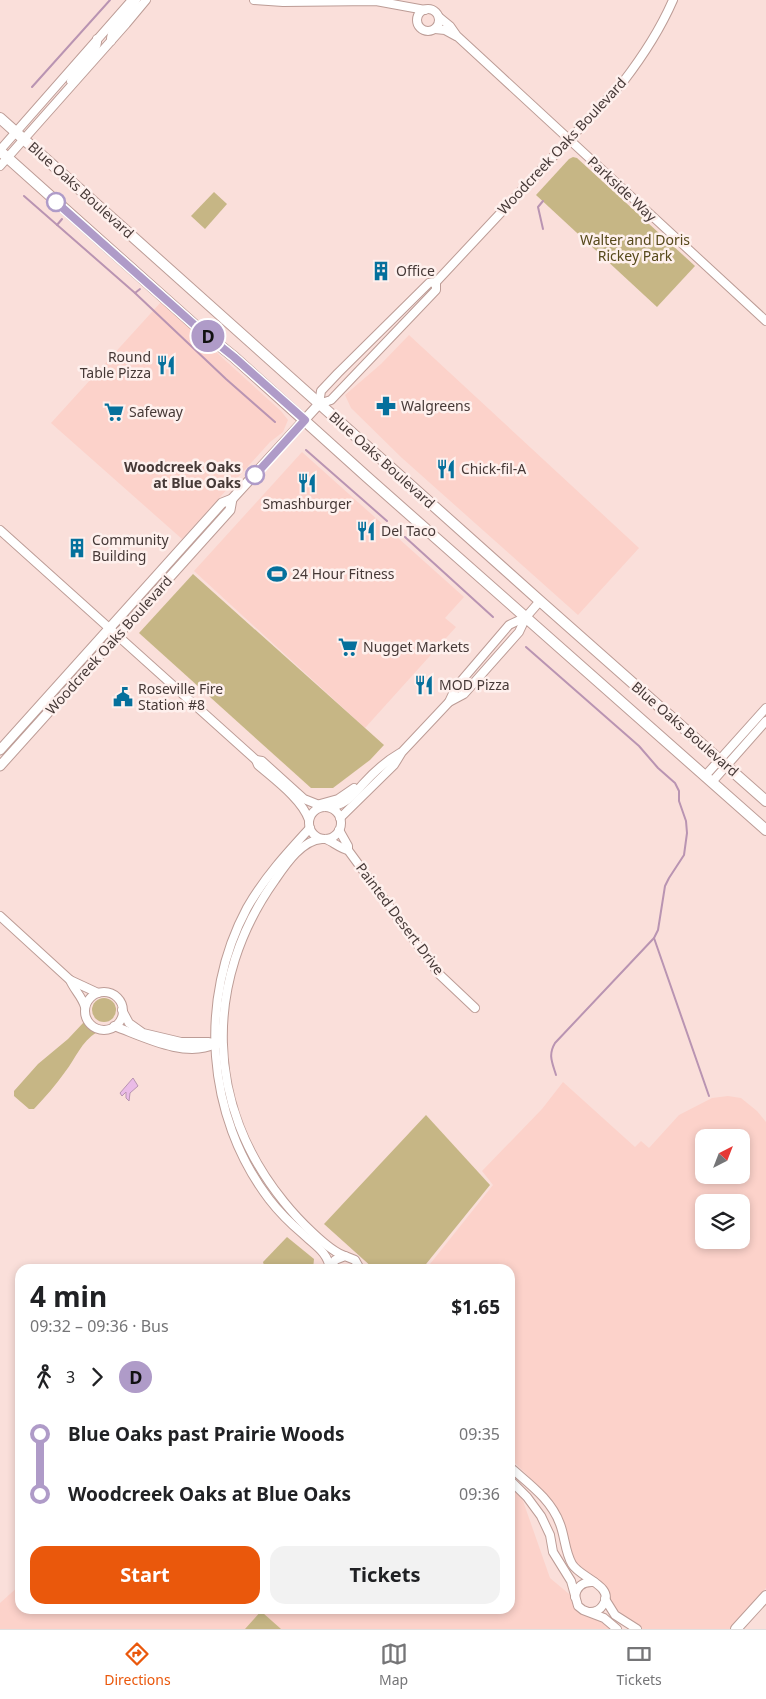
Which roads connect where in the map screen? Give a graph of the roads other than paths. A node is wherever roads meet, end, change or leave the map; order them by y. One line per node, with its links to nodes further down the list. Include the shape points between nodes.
1 (132, 0): 12 (street)
2 (136, 0): 13 (street, via 113,31)
3 (146, 0): 13 (street)
4 (254, 0): 6 (street, via 376,1)
5 (673, 0): 18 (street, Woodcreek Oaks Boulevard, via 635,66)
6 (404, 6): 7 (street); 9 (street)
7 (425, 10): 8 (street, via 434,11); 9 (street)
8 (439, 17): 10 (street); 11 (street, Parkside Way)
9 (417, 19): 10 (street, via 422,30)
10 (435, 29): 11 (street, Parkside Way)
11 (457, 36): 18 (street, Parkside Way)
12 (97, 39): 14 (street, via 96,48 77,71); 16 (street)
13 (111, 41): 14 (street)
14 (66, 92): 17 (street)
15 (0, 118): 16 (main road, Blue Oaks Boulevard)
16 (16, 132): 17 (main road, Blue Oaks Boulevard); 19 (street)
17 (24, 139): 19 (street); 23 (main road, Blue Oaks Boulevard)
18 (569, 140): 21 (street, Woodcreek Oaks Boulevard); 22 (street, Parkside Way)
19 (2, 153): 20 (street); 24 (main road, Blue Oaks Boulevard)
20 (0, 166)
21 (436, 282): 23 (street, Woodcreek Oaks Boulevard, via 436,290 378,352 330,400); 23 (street, Woodcreek Oaks Boulevard, via 429,283 338,373 321,391)
22 (766, 322)
23 (319, 404): 24 (main road, Woodcreek Oaks Boulevard); 27 (main road, Blue Oaks Boulevard)
24 (305, 420): 25 (main road, Woodcreek Oaks Boulevard); 28 (main road, Blue Oaks Boulevard)
25 (232, 500): 29 (main road, Woodcreek Oaks Boulevard, via 222,503); 30 (main road, Woodcreek Oaks Boulevard, via 230,510)
26 (0, 530): 29 (street)
27 (540, 601): 28 (street); 37 (main road, Blue Oaks Boulevard)
28 (526, 617): 31 (street, via 519,632 464,694); 31 (street, via 509,625 456,687); 39 (main road, Blue Oaks Boulevard)
29 (110, 628): 30 (street); 34 (main road, Woodcreek Oaks Boulevard)
30 (118, 635): 36 (street); 38 (main road, Woodcreek Oaks Boulevard)
31 (449, 702): 35 (street)
32 (766, 708): 37 (street)
33 (766, 721): 37 (street)
34 (0, 750)
35 (402, 752): 41 (street, via 389,759 350,798 336,806); 42 (street, via 394,765)
36 (256, 760): 41 (street, via 262,761 304,798); 43 (street, via 299,802)
37 (723, 763): 39 (street); 40 (main road, Blue Oaks Boulevard)
38 (0, 766)
39 (708, 779): 45 (main road, Blue Oaks Boulevard)
40 (766, 801)
41 (324, 806): 42 (street, via 336,811); 43 (street, via 313,812)
42 (340, 818): 44 (street)
43 (310, 824): 46 (street, via 314,835); 55 (street, via 271,872 236,930 221,982 216,1014)
44 (339, 830): 46 (street, via 334,836); 47 (street, Painted Desert Drive)
45 (766, 830)
46 (324, 839): 47 (street, Painted Desert Drive); 55 (street, via 308,842 298,852 278,876 244,933 232,970)
47 (348, 850): 52 (street, Painted Desert Drive, via 439,974)
48 (0, 916): 49 (street)
49 (70, 980): 50 (street); 51 (street)
50 (98, 993): 51 (street); 53 (street, via 112,994)
51 (85, 1007): 54 (street, via 91,1024 100,1029)
52 (475, 1008)
53 (122, 1010): 54 (street); 55 (street, via 129,1023 143,1033 173,1040)
54 (114, 1026): 55 (street, via 164,1045 208,1048)
55 (219, 1044): 56 (street, via 229,1098 259,1166 275,1192 296,1216 332,1251); 57 (street, via 218,1074 226,1112 247,1165 280,1213 322,1251)
56 (345, 1256): 58 (street); 59 (street)
57 (329, 1264)
58 (333, 1264)
59 (358, 1264)
60 (515, 1471): 62 (street)
61 (515, 1475): 62 (street)
62 (519, 1475): 64 (street, via 518,1481); 65 (street, via 547,1501 560,1524 571,1564)
63 (515, 1485): 64 (street)
64 (527, 1497): 67 (street, via 545,1524 553,1552 570,1581)
65 (594, 1582): 67 (street, via 580,1586); 68 (street, via 603,1588)
66 (766, 1596): 72 (main road)
67 (575, 1599): 69 (street, via 580,1608)
68 (606, 1599): 69 (street, via 600,1609); 71 (street, via 616,1615)
69 (590, 1612): 70 (street)
70 (617, 1629)
71 (637, 1629)
72 (736, 1629)

